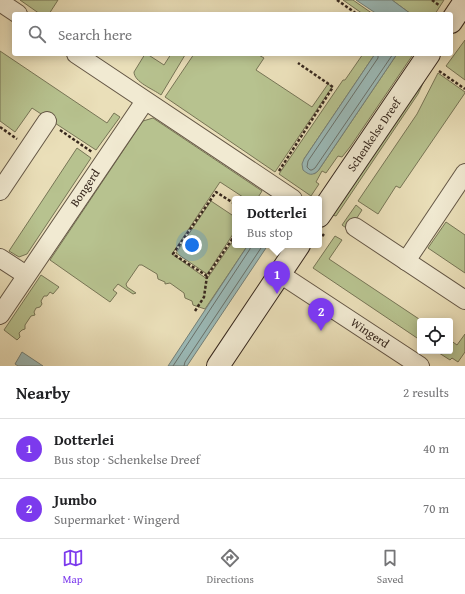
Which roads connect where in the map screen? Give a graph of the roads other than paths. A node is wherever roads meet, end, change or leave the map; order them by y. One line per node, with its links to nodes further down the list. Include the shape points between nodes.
1 (465, 1): 4 (street)
2 (0, 2): 3 (street)
3 (15, 12)
4 (453, 19)
5 (79, 56): 7 (street)
6 (432, 60): 12 (street, Schenkelse Dreef)
7 (145, 101): 11 (street); 18 (street, Bongerd)
8 (47, 121): 10 (street)
9 (465, 173): 16 (street)
10 (0, 191)
11 (289, 196)
12 (322, 212)
13 (354, 227): 16 (street)
14 (297, 248): 17 (street)
15 (0, 258): 18 (street)
16 (406, 261): 19 (street)
17 (280, 274): 21 (street); 22 (street, Wingerd)
18 (26, 275): 20 (street, Bongerd)
19 (465, 300)
20 (0, 315)
21 (218, 366)
22 (420, 366)

